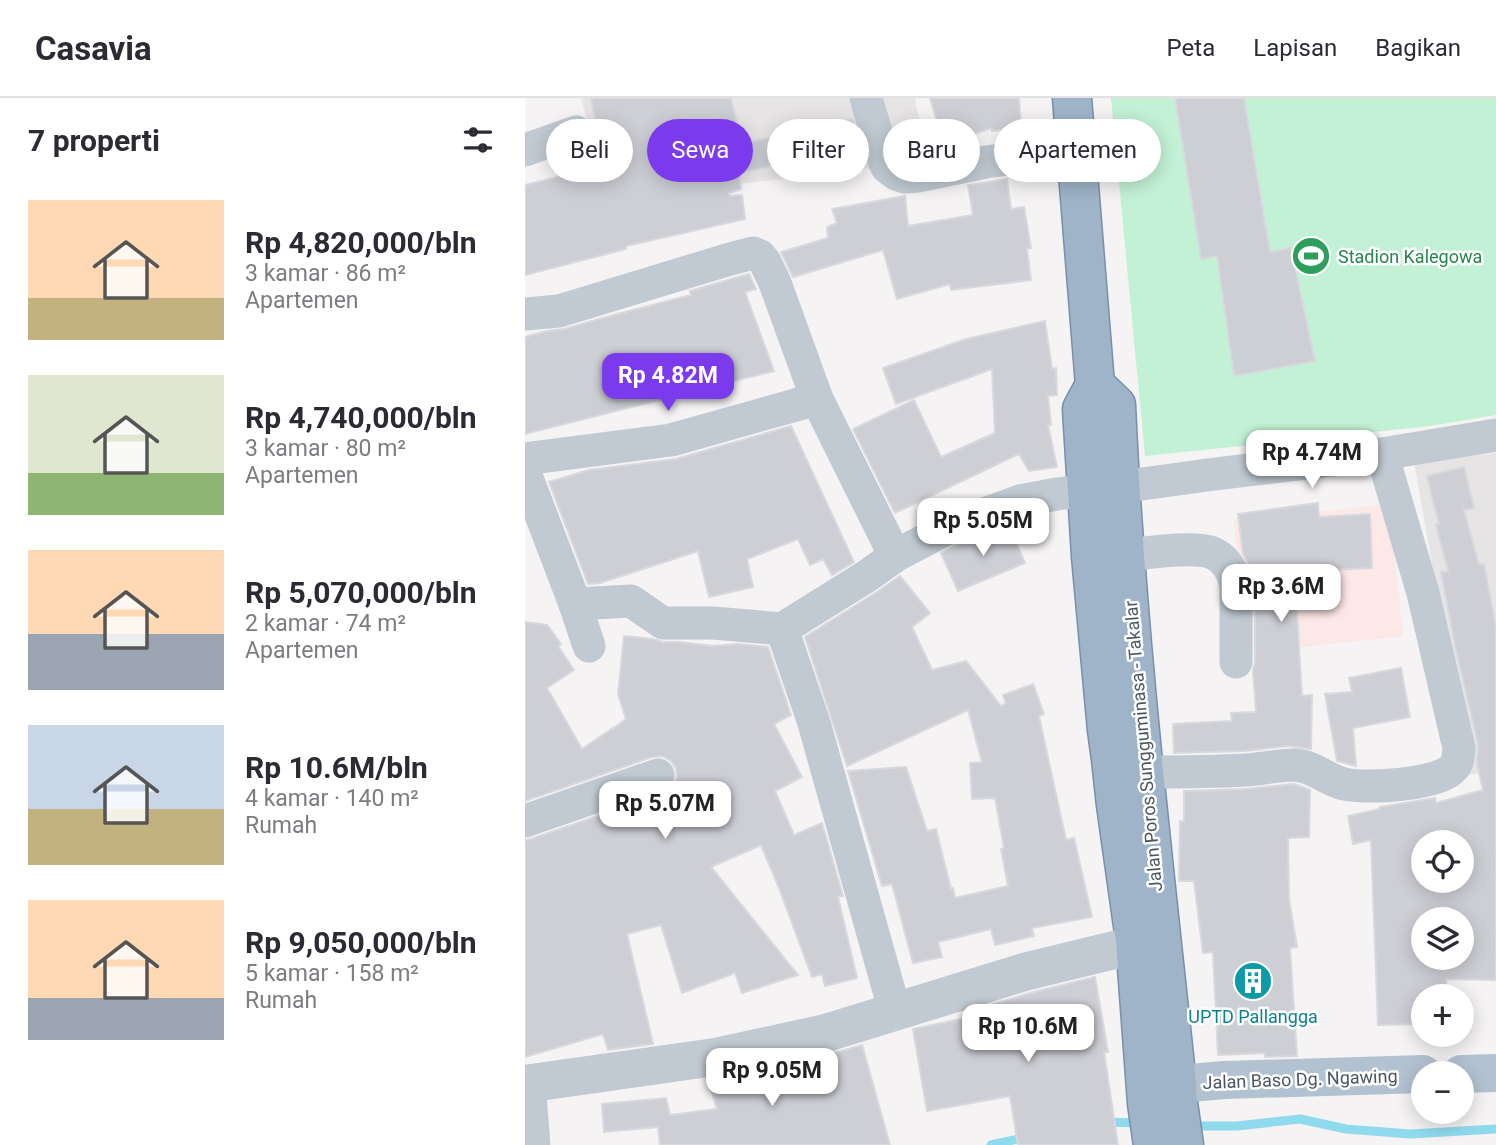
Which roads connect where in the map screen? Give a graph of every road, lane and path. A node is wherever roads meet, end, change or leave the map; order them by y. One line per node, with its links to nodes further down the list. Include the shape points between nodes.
1 (866, 98): 6 (street, via 887,167 896,174 918,176)
2 (1072, 98): 3 (highway, Jalan Poros Sungguminasa - Takalar)
3 (1073, 119)
4 (546, 139): 5 (street)
5 (526, 145)
6 (994, 161)
7 (1078, 182): 14 (highway, Jalan Poros Sungguminasa - Takalar, via 1095,385 1116,405)
8 (525, 314): 9 (street, via 559,311 753,253 760,256 775,283)
9 (817, 399): 12 (street, via 671,440); 16 (street)
10 (1496, 435): 11 (street)
11 (1382, 454): 14 (street); 21 (street, via 1423,593 1459,748 1453,768 1431,780 1364,787 1296,765)
12 (525, 458)
13 (525, 474): 17 (street)
14 (1104, 489): 15 (highway, Jalan Poros Sungguminasa - Takalar); 16 (street, via 1020,501 952,526); 24 (highway, Jalan Poros Sungguminasa - Takalar, via 1091,556 1107,730)
15 (1125, 555): 20 (street, via 1196,550 1223,559 1236,587); 21 (highway, Jalan Poros Sungguminasa - Takalar)
16 (895, 556): 18 (street)
17 (575, 604): 18 (street, via 631,601 663,623 713,622); 19 (street)
18 (782, 629): 25 (street, via 814,723)
19 (589, 646)
20 (1236, 662)
21 (1144, 772): 30 (highway, Jalan Poros Sungguminasa - Takalar)
22 (658, 775): 23 (street)
23 (525, 821)
24 (1135, 945): 25 (street, via 1024,972); 30 (highway, Jalan Poros Sungguminasa - Takalar, via 1147,1102)
25 (895, 1012): 29 (street, via 826,1033 715,1057)
26 (1496, 1073): 28 (main road)
27 (1411, 1074): 30 (main road, Jalan Baso Dg. Ngawing, via 1224,1080)
28 (1474, 1074)
29 (527, 1083): 31 (street)
30 (1168, 1125)
31 (534, 1145)

